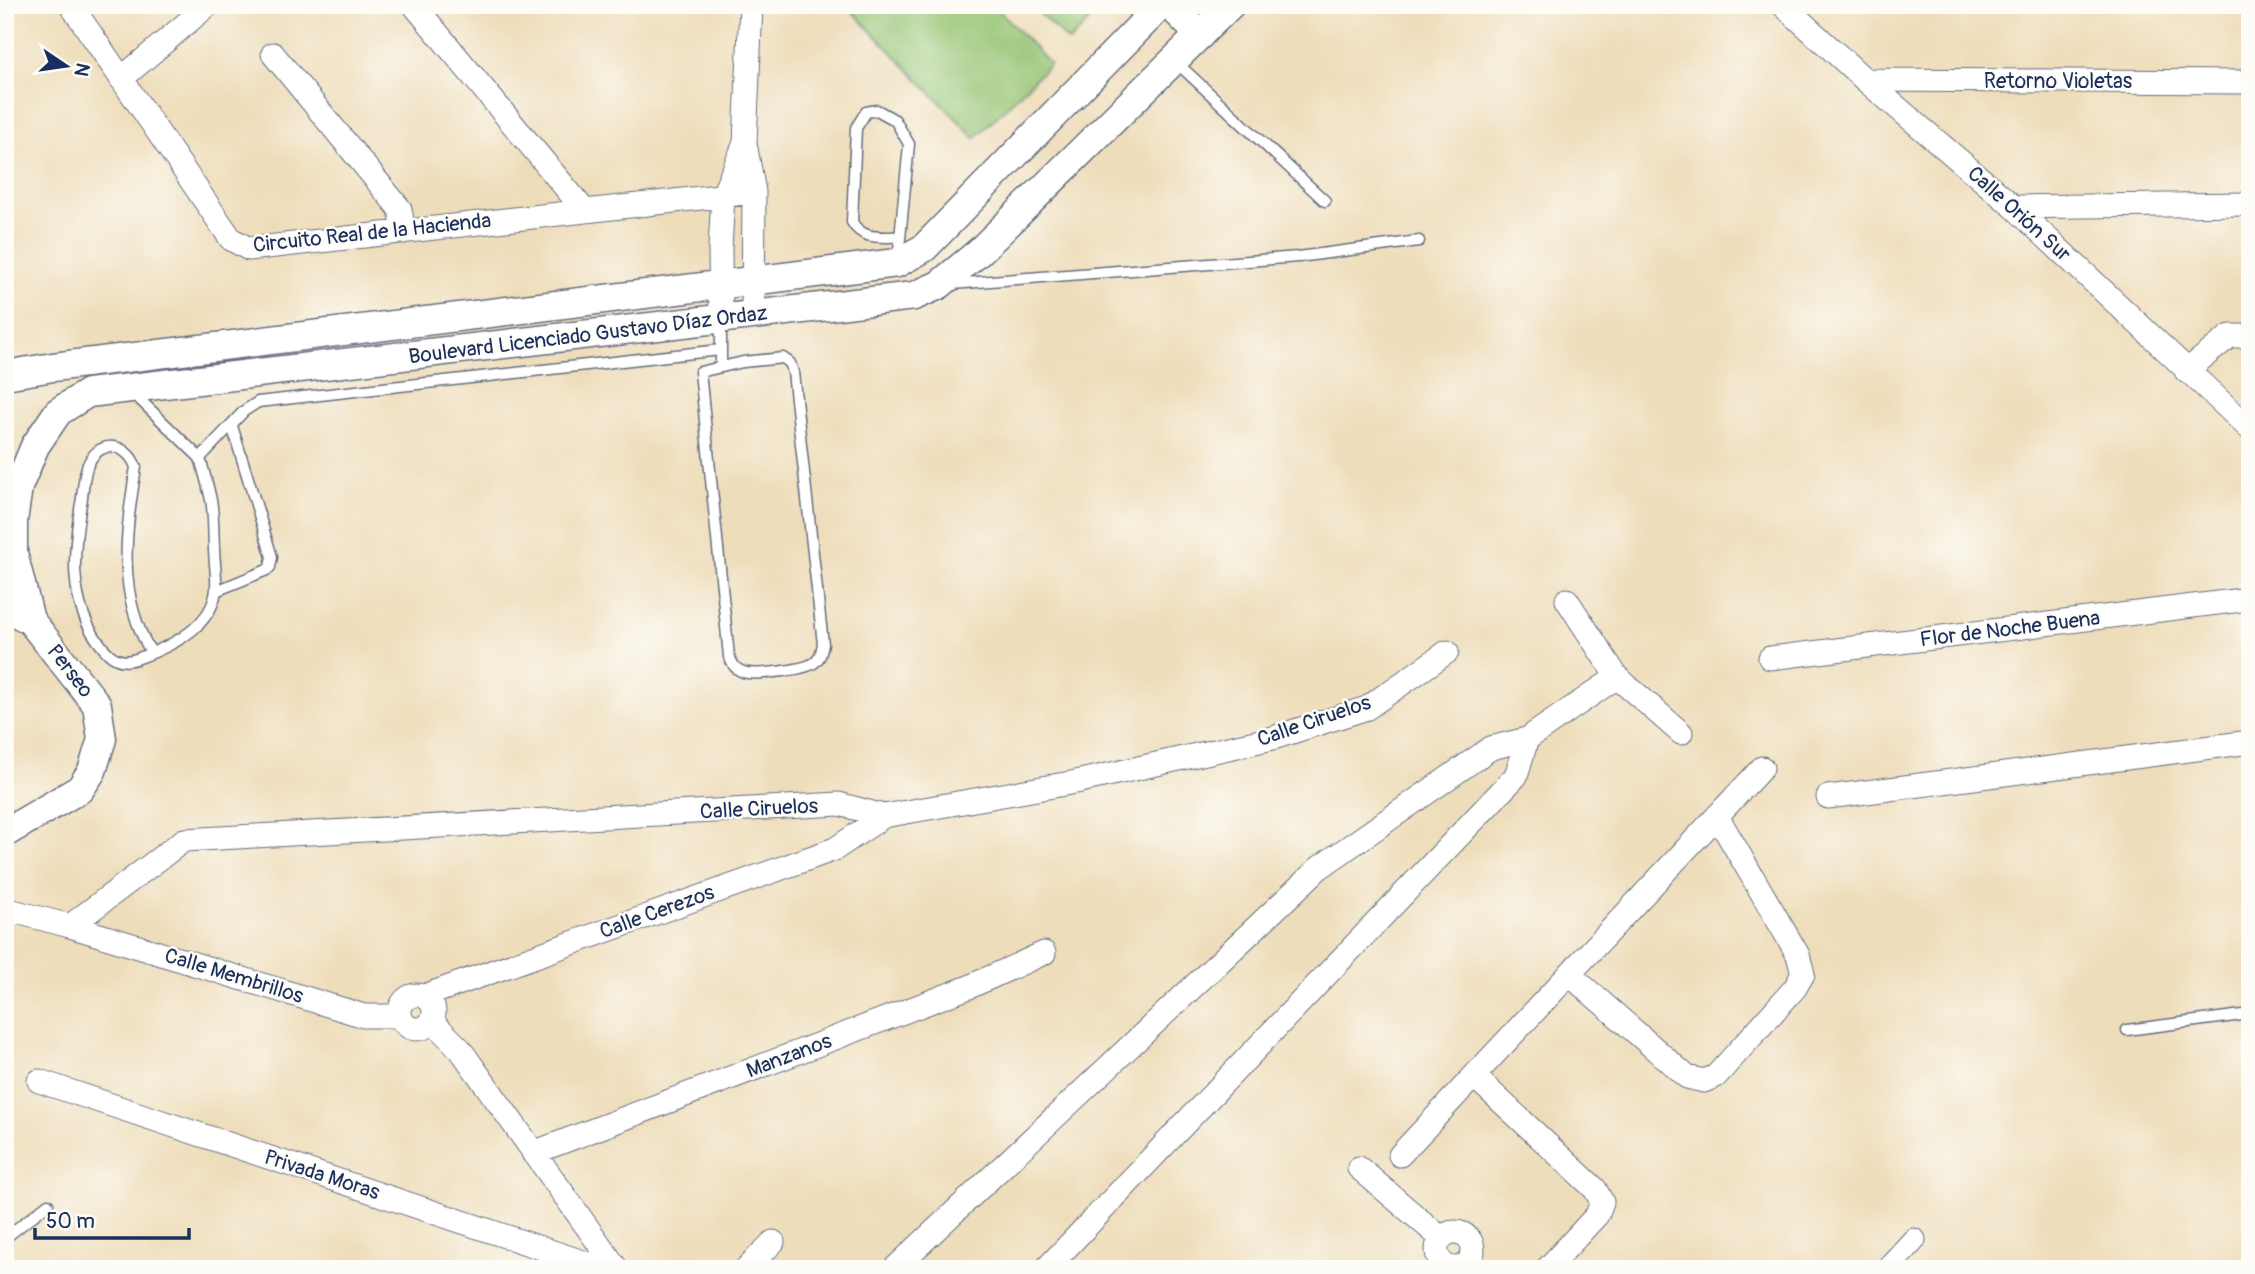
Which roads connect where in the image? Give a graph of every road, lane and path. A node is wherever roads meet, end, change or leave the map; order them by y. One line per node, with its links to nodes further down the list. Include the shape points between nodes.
1 (71, 5): 12 (street, Circuito Real de la Hacienda)
2 (208, 5): 12 (street)
3 (751, 5): 15 (street)
4 (1161, 5): 24 (street, Boulevard Licenciado Gustavo Díaz Ordaz, via 924,248)
5 (1170, 5): 9 (street)
6 (1230, 5): 9 (street, Boulevard Licenciado Gustavo Díaz Ordaz)
7 (1783, 5): 13 (street, Calle Orión Sur)
8 (417, 6): 21 (street)
9 (1200, 34): 11 (street, Boulevard Licenciado Gustavo Díaz Ordaz)
10 (273, 54): 22 (street, via 400,209)
11 (1174, 60): 18 (lane); 27 (street, Boulevard Licenciado Gustavo Díaz Ordaz, via 979,252)
12 (121, 79): 22 (street, Circuito Real de la Hacienda, via 231,239 239,244 249,249)
13 (1865, 80): 14 (street, Retorno Violetas); 20 (street, Calle Orión Sur)
14 (2250, 82)
15 (745, 143): 16 (street); 17 (street)
16 (754, 192): 17 (street, Circuito Real de la Hacienda); 25 (street)
17 (723, 195): 21 (street, Circuito Real de la Hacienda); 26 (street)
18 (1325, 201)
19 (2250, 204): 20 (street)
20 (2014, 207): 33 (street, Calle Orión Sur)
21 (584, 210): 22 (street, Circuito Real de la Hacienda)
22 (404, 232)
23 (1419, 241): 27 (lane, via 1297,257)
24 (899, 250): 24 (lane, via 858,232 852,222 856,128 866,112 877,110 895,120 909,144); 25 (street, Boulevard Licenciado Gustavo Díaz Ordaz)
25 (753, 282): 26 (street, Boulevard Licenciado Gustavo Díaz Ordaz); 28 (street)
26 (720, 284): 29 (street); 34 (street, Boulevard Licenciado Gustavo Díaz Ordaz)
27 (939, 285): 28 (street, Boulevard Licenciado Gustavo Díaz Ordaz, via 914,296)
28 (753, 317): 29 (street, Boulevard Licenciado Gustavo Díaz Ordaz)
29 (721, 319): 31 (lane); 35 (street, Boulevard Licenciado Gustavo Díaz Ordaz)
30 (2250, 336): 33 (street, via 2230,336)
31 (720, 350): 32 (lane); 36 (lane, via 277,398 258,402)
32 (721, 366): 32 (lane, via 700,372 729,656 733,666 743,672 805,667 821,655 823,644 793,372 783,358)
33 (2186, 370): 37 (street, Calle Orión Sur)
34 (5, 375)
35 (128, 389): 38 (lane); 43 (street, Boulevard Licenciado Gustavo Díaz Ordaz, via 88,393 58,412 35,446 18,487 13,521 13,553)
36 (232, 426): 38 (lane); 39 (lane, via 272,557 267,570)
37 (2250, 429)
38 (200, 458): 39 (lane, via 211,501)
39 (216, 591): 44 (lane, via 200,624)
40 (2250, 599): 46 (street, Flor de Noche Buena)
41 (1567, 600): 47 (street)
42 (5, 607): 43 (street, Perseo)
43 (30, 620): 55 (street, Perseo, via 97,705 102,739 92,771 80,789)
44 (151, 652): 44 (lane, via 138,631 125,557 136,467 131,454 107,447 96,453 88,466 79,511 75,584 81,612 95,638 115,660 127,661)
45 (1447, 652): 53 (street, Calle Ciruelos, via 1367,708 1273,737 1076,782)
46 (1770, 658)
47 (1618, 677): 48 (street); 49 (street)
48 (1681, 733)
49 (1527, 738): 79 (street, via 1491,748 1319,867); 80 (street, via 1516,776)
50 (2250, 741): 52 (street)
51 (1762, 768): 54 (street)
52 (1828, 797)
53 (884, 816): 57 (street, Calle Ciruelos, via 839,804 184,840); 60 (street, Calle Cerezos, via 835,849)
54 (1717, 816): 59 (street); 59 (street, via 1798,955 1803,974 1716,1076 1704,1081 1688,1077)
55 (5, 833)
56 (5, 909): 57 (street, Calle Membrillos)
57 (69, 926): 62 (street, Calle Membrillos, via 363,1016)
58 (1044, 953): 67 (street, Manzanos, via 969,987)
59 (1569, 974): 65 (street)
60 (424, 996): 62 (street, via 411,995 401,1003); 63 (street, via 434,1007)
61 (2250, 1014): 64 (lane)
62 (399, 1016): 63 (street, via 406,1026 420,1029)
63 (432, 1021): 67 (street, via 460,1049)
64 (2127, 1030)
65 (1474, 1076): 68 (street); 76 (street, via 1595,1189 1602,1202 1597,1215)
66 (39, 1081): 77 (street, Privada Moras)
67 (533, 1153): 78 (street)
68 (1400, 1155)
69 (1359, 1168): 74 (street, via 1441,1238 1437,1249 1445,1265)
70 (48, 1204): 71 (lane)
71 (5, 1238)
72 (1914, 1240): 81 (street)
73 (774, 1242): 75 (street)
74 (1476, 1264)
75 (749, 1268)
76 (1548, 1268)
77 (604, 1269)
78 (617, 1269)
79 (894, 1269)
80 (1046, 1269)
81 (1887, 1269)

